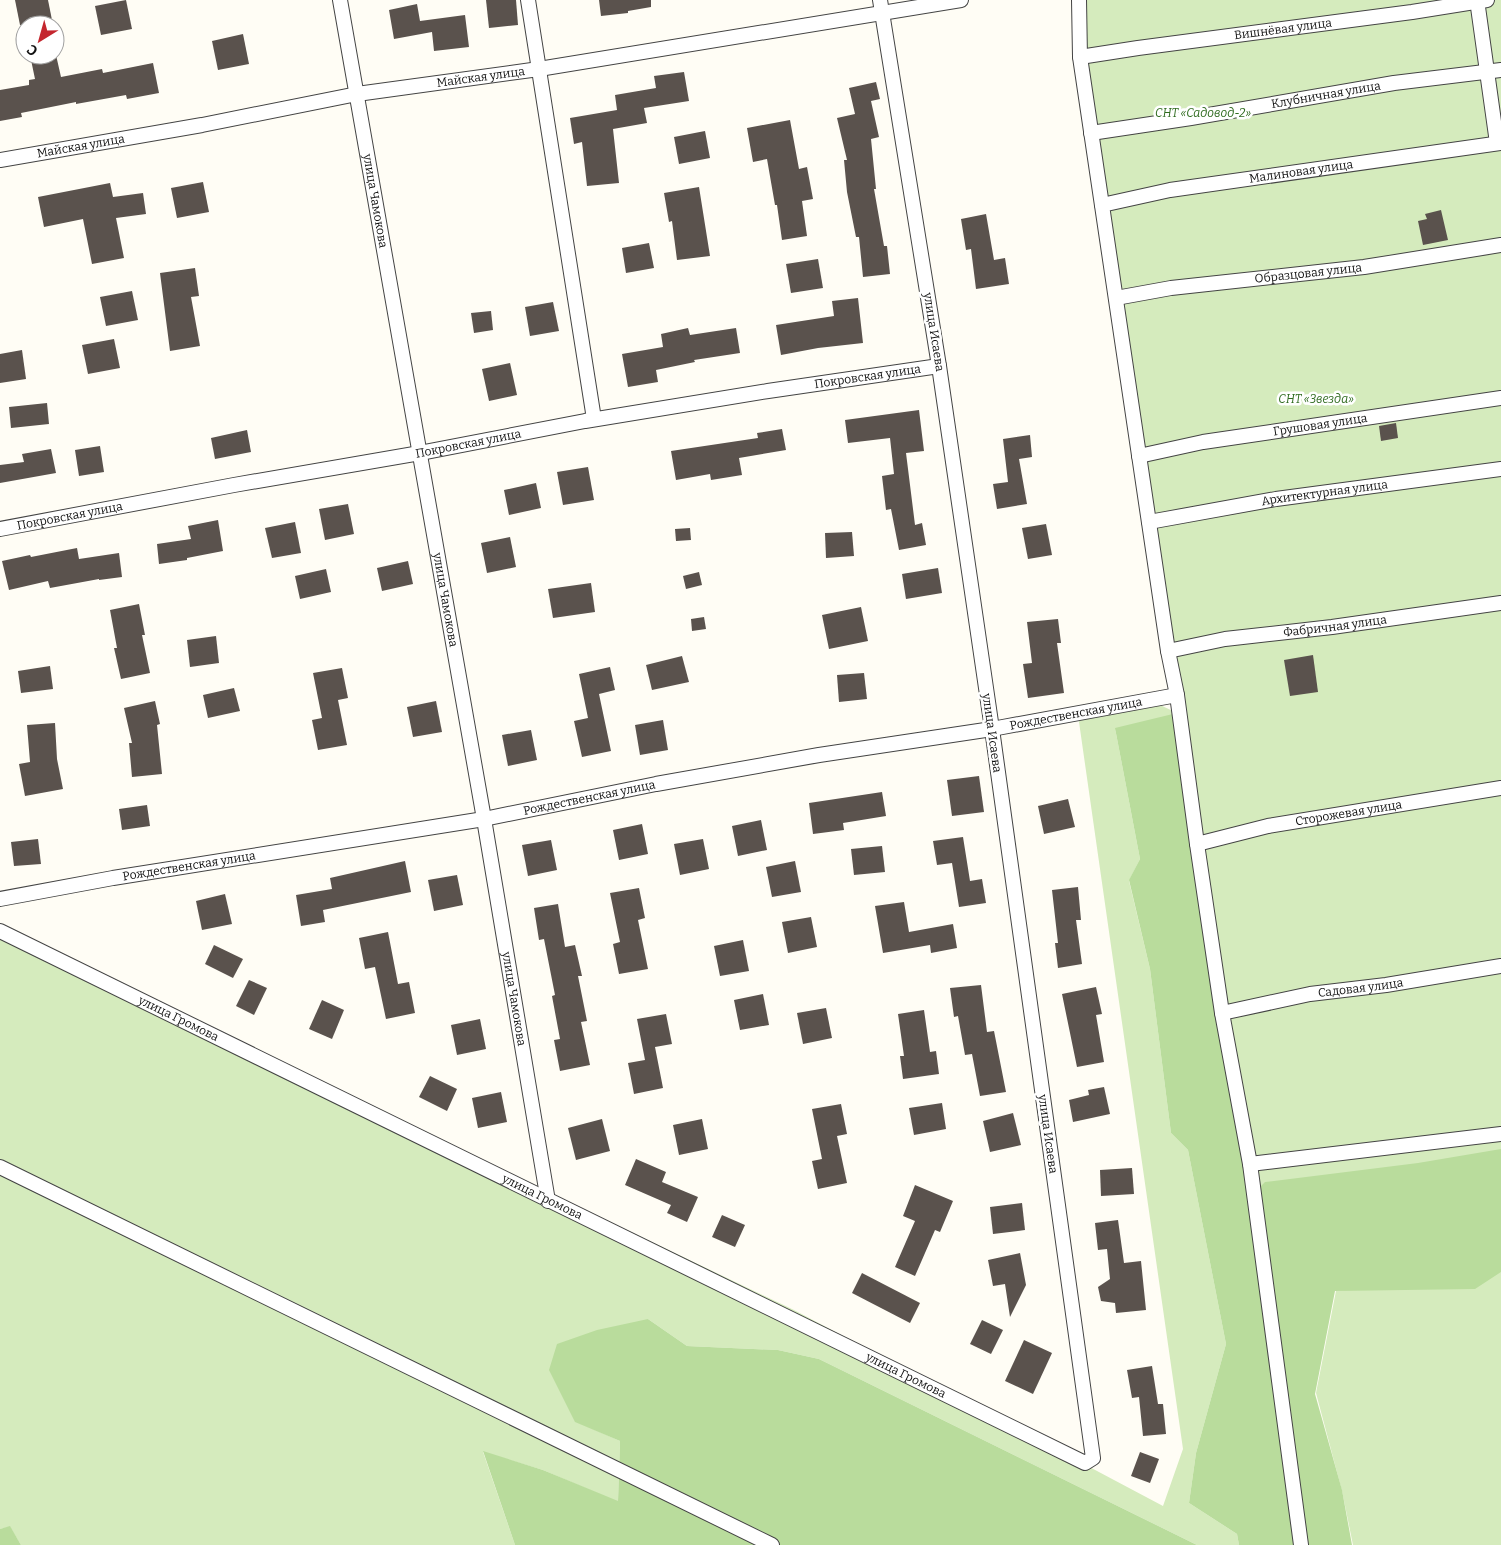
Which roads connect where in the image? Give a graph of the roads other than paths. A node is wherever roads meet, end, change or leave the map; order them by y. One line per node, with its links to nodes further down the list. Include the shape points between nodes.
1 (340, 0): 11 (street, улица Чамокова)
2 (528, 0): 8 (street)
3 (961, 0): 6 (street, Майская улица)
4 (1079, 0): 7 (street)
5 (1480, 0): 7 (street, Вишнёвая улица); 10 (street)
6 (881, 6): 8 (street, Майская улица); 18 (street, улица Исаева)
7 (1080, 57): 12 (street)
8 (539, 69): 11 (street, Майская улица); 20 (street)
9 (1501, 70): 10 (street, Клубничная улица)
10 (1487, 72): 12 (street, Клубничная улица, via 1394,83); 13 (street)
11 (357, 94): 14 (street, Майская улица, via 202,126); 21 (street, улица Чамокова)
12 (1091, 133): 15 (street)
13 (1499, 143): 15 (street, Малиновая улица, via 1180,189)
14 (0, 160)
15 (1102, 205): 17 (street)
16 (1501, 244): 17 (street, Образцовая улица, via 1364,267 1171,288)
17 (1116, 298): 22 (street)
18 (939, 366): 20 (street, Покровская улица); 29 (street, улица Исаева)
19 (1501, 398): 22 (street, Грушовая улица, via 1203,442)
20 (594, 419): 21 (street, Покровская улица)
21 (420, 453): 25 (street, Покровская улица); 31 (street, улица Чамокова)
22 (1139, 456): 24 (street)
23 (1501, 469): 24 (street, Архитектурная улица, via 1276,499)
24 (1149, 522): 27 (street)
25 (0, 529)
26 (1501, 603): 27 (street, Фабричная улица, via 1225,639)
27 (1168, 651): 28 (street)
28 (1177, 695): 29 (street, Рождественская улица); 32 (street)
29 (992, 729): 31 (street, Рождественская улица, via 819,755); 41 (street, улица Исаева, via 1093,1458)
30 (1501, 788): 32 (street, Сторожевая улица, via 1268,826)
31 (484, 818): 33 (street, Рождественская улица); 40 (street, улица Чамокова)
32 (1196, 844): 36 (street)
33 (0, 899)
34 (0, 931): 40 (street, улица Громова)
35 (1501, 966): 36 (street, Садовая улица, via 1310,994)
36 (1222, 1013): 38 (street)
37 (1501, 1134): 38 (street)
38 (1250, 1164): 43 (street)
39 (0, 1167): 42 (street)
40 (548, 1201): 41 (street, улица Громова)
41 (1085, 1463)
42 (772, 1545)
43 (1301, 1545)

